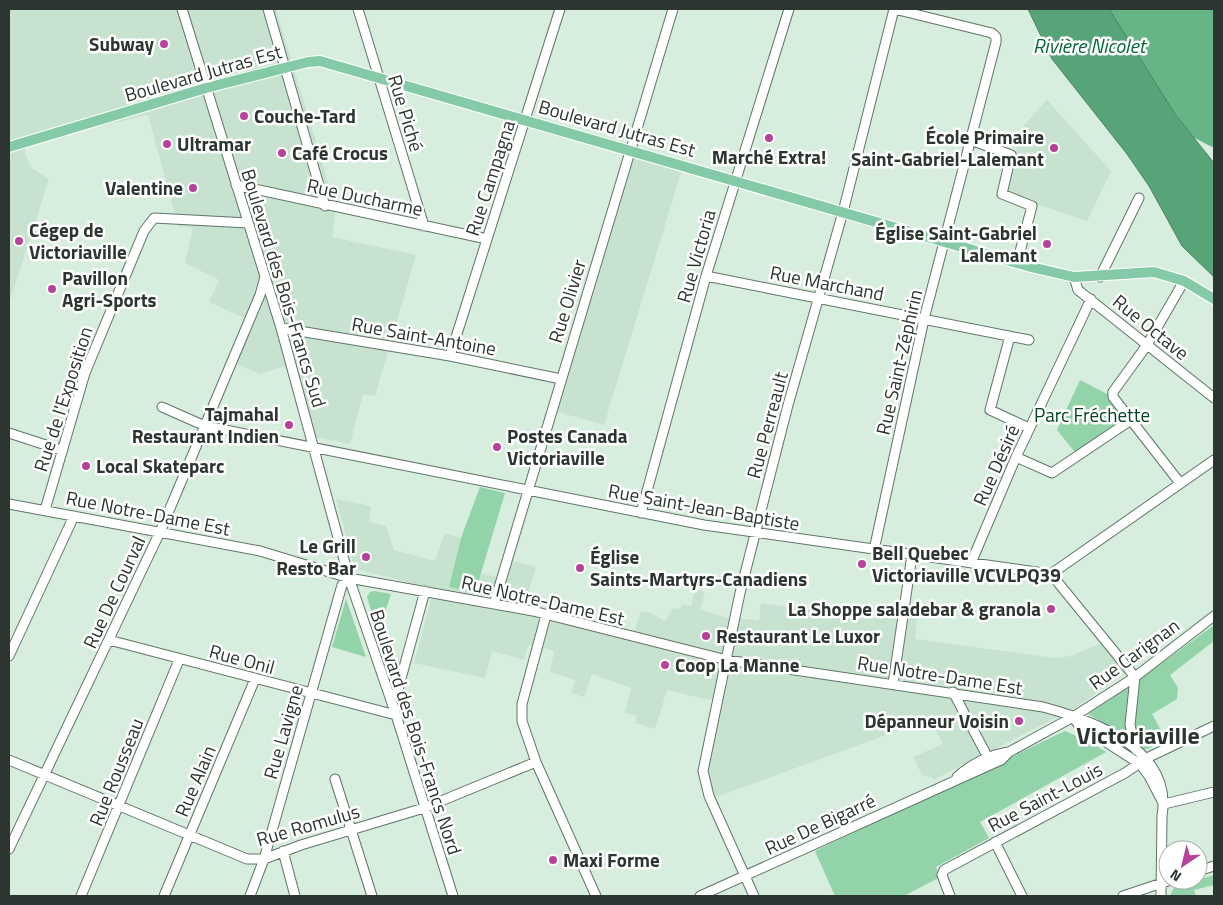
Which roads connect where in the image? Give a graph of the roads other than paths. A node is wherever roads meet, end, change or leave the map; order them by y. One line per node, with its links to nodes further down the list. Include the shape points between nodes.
1 (182, 9): 10 (street, Boulevard des Bois-Francs Sud)
2 (268, 9): 8 (street)
3 (358, 9): 9 (street, Rue Piché)
4 (560, 9): 11 (street, Rue Campagna)
5 (673, 9): 14 (street, Rue Olivier)
6 (789, 9): 15 (street, Rue Victoria)
7 (894, 9): 12 (street, Rue Saint-Zéphirin, via 992,33 996,37); 19 (street, Rue Perreault)
8 (286, 67): 9 (main road, Boulevard Jutras Est, via 320,61); 10 (main road, Boulevard Jutras Est); 18 (street)
9 (378, 77): 11 (main road, Boulevard Jutras Est); 21 (street, Rue Piché)
10 (206, 88): 13 (main road, Boulevard Jutras Est); 16 (street, Boulevard des Bois-Francs Sud)
11 (525, 120): 14 (main road, Boulevard Jutras Est); 22 (street, Rue Campagna)
12 (971, 140): 23 (street, Rue Saint-Zéphirin); 24 (street, via 1012,156 1002,194 1031,205 1033,209)
13 (9, 147)
14 (630, 150): 15 (main road, Boulevard Jutras Est); 41 (street, Rue Olivier)
15 (735, 181): 19 (main road, Boulevard Jutras Est); 25 (street, Rue Victoria)
16 (236, 185): 18 (street, Rue Ducharme); 20 (street, Boulevard des Bois-Francs Sud)
17 (1139, 198): 28 (street)
18 (326, 206): 21 (street, Rue Ducharme)
19 (843, 212): 23 (main road, Boulevard Jutras Est); 30 (street, Rue Perreault)
20 (248, 223): 26 (street, Boulevard des Bois-Francs Sud); 49 (street, Rue de l'Exposition, via 154,218 144,231 97,342)
21 (424, 226): 22 (street, Rue Ducharme)
22 (487, 239): 40 (street, Rue Campagna)
23 (944, 242): 24 (main road, Boulevard Jutras Est); 35 (street, Rue Saint-Zéphirin)
24 (1017, 263): 27 (main road, Boulevard Jutras Est)
25 (706, 276): 30 (street, Rue Marchand); 56 (street, Rue Victoria)
26 (265, 277): 33 (street, Boulevard des Bois-Francs Sud); 34 (street, Rue De Courval)
27 (1074, 277): 28 (main road, Boulevard Jutras Est); 31 (street, Rue Octave, via 1078,290)
28 (1100, 277): 29 (main road, Boulevard Jutras Est, via 1154,272)
29 (1184, 281): 32 (main road, Boulevard Jutras Est); 39 (street)
30 (818, 298): 35 (street, Rue Marchand); 59 (street, Rue Perreault)
31 (1091, 300): 39 (street, Rue Octave); 46 (street, Rue Désiré)
32 (1214, 300)
33 (274, 308): 34 (street, via 264,306); 36 (street, Boulevard des Bois-Francs Sud)
34 (251, 317): 45 (street, Rue De Courval)
35 (924, 319): 37 (street, Rue Marchand); 60 (street, Rue Saint-Zéphirin)
36 (281, 328): 40 (street, Rue Saint-Antoine); 48 (street, Boulevard des Bois-Francs Sud)
37 (1010, 336): 38 (street, Rue Marchand); 46 (street, via 990,410)
38 (1029, 340)
39 (1147, 345): 42 (street, Rue Octave); 44 (street, via 1113,392 1113,397)
40 (450, 356): 41 (street, Rue Saint-Antoine)
41 (561, 379): 53 (street, Rue Olivier)
42 (1214, 398)
43 (162, 407): 45 (street, Rue Saint-Jean-Baptiste)
44 (1131, 420): 50 (street, via 1052,473); 52 (street)
45 (205, 426): 48 (street, Rue Saint-Jean-Baptiste); 58 (street, Rue De Courval)
46 (1029, 428): 50 (street, Rue Désiré)
47 (9, 433): 49 (street)
48 (315, 448): 53 (street, Rue Saint-Jean-Baptiste); 64 (street, Boulevard des Bois-Francs Sud)
49 (61, 450): 55 (street, Rue de l'Exposition)
50 (1016, 457): 62 (street, Rue Désiré)
51 (1214, 460): 52 (street)
52 (1180, 483): 63 (street)
53 (527, 491): 56 (street, Rue Saint-Jean-Baptiste); 66 (street, Rue Olivier)
54 (9, 504): 55 (street, Rue Notre-Dame Est)
55 (45, 510): 57 (street, Rue Notre-Dame Est)
56 (641, 513): 59 (street, Rue Saint-Jean-Baptiste)
57 (74, 516): 58 (street, Rue Notre-Dame Est); 70 (street)
58 (160, 532): 64 (street, Rue Notre-Dame Est, via 260,551); 69 (street, Rue De Courval)
59 (755, 533): 60 (street, Rue Saint-Jean-Baptiste); 72 (street, Rue Perreault)
60 (874, 550): 61 (street, Rue Saint-Jean-Baptiste)
61 (912, 555): 62 (street, Rue Saint-Jean-Baptiste); 75 (street)
62 (971, 563): 63 (street, Rue Saint-Jean-Baptiste)
63 (1051, 574): 73 (street)
64 (349, 578): 65 (street, Rue Notre-Dame Est); 77 (street, Rue Lavigne, via 342,585); 78 (street, Boulevard des Bois-Francs Nord)
65 (425, 592): 66 (street, Rue Notre-Dame Est); 78 (street, via 397,693)
66 (494, 604): 67 (street, Rue Notre-Dame Est)
67 (546, 615): 72 (street, Rue Notre-Dame Est); 85 (street, via 522,704 522,721)
68 (1214, 616): 73 (street, Rue Carignan)
69 (109, 640): 71 (street, Rue Onil); 87 (street, Rue De Courval)
70 (9, 656)
71 (179, 660): 74 (street, Rue Onil); 91 (street, Rue Rousseau)
72 (727, 660): 75 (street, Rue Notre-Dame Est); 100 (street, Rue Perreault, via 703,776)
73 (1135, 677): 80 (street, Rue Carignan); 82 (street, via 1130,726)
74 (255, 679): 77 (street, Rue Onil); 94 (street, Rue Alain)
75 (893, 684): 76 (street, Rue Notre-Dame Est)
76 (953, 692): 80 (street, Rue Notre-Dame Est, via 1043,707); 83 (street)
77 (311, 694): 79 (street, Rue Onil); 99 (street, Rue Lavigne)
78 (390, 697): 79 (street, Boulevard des Bois-Francs Nord)
79 (396, 715): 92 (street, Boulevard des Bois-Francs Nord)
80 (1073, 717): 82 (street, Rue Notre-Dame Est, via 1100,726); 86 (street, via 1078,724); 100 (street, Rue De Bigarré, via 1009,752 1001,760)
81 (1214, 726): 86 (street, Rue Saint-Louis)
82 (1136, 750): 86 (street, Rue Notre-Dame Est)
83 (985, 752)
84 (9, 760): 87 (street, Rue Romulus)
85 (536, 762): 92 (street, Rue Romulus); 108 (street)
86 (1143, 762): 90 (street, via 1158,776); 96 (street, Rue Saint-Louis)
87 (45, 775): 91 (street, Rue Romulus); 97 (street, Rue De Courval)
88 (335, 779): 93 (street)
89 (1214, 792): 90 (street)
90 (1164, 804): 95 (street)
91 (120, 806): 94 (street, Rue Romulus); 102 (street, Rue Rousseau)
92 (424, 808): 93 (street, Rue Romulus); 107 (street, Boulevard des Bois-Francs Nord)
93 (352, 830): 98 (street, Rue Romulus); 106 (street)
94 (190, 835): 99 (street, Rue Romulus, via 247,858); 103 (street, Rue Alain)
95 (1164, 840)
96 (995, 842): 111 (street, Rue Saint-Louis, via 942,873); 112 (street)
97 (9, 849)
98 (283, 851): 99 (street, Rue Romulus); 105 (street)
99 (264, 859): 104 (street, Rue Lavigne)
100 (745, 877): 109 (street, Rue De Bigarré); 110 (street, Rue Perreault)
101 (1158, 885): 113 (street)
102 (81, 896)
103 (164, 896)
104 (250, 896)
105 (295, 896)
106 (372, 896)
107 (453, 896)
108 (596, 896)
109 (700, 896)
110 (754, 896)
111 (950, 896)
112 (1022, 896)
113 (1122, 896)

